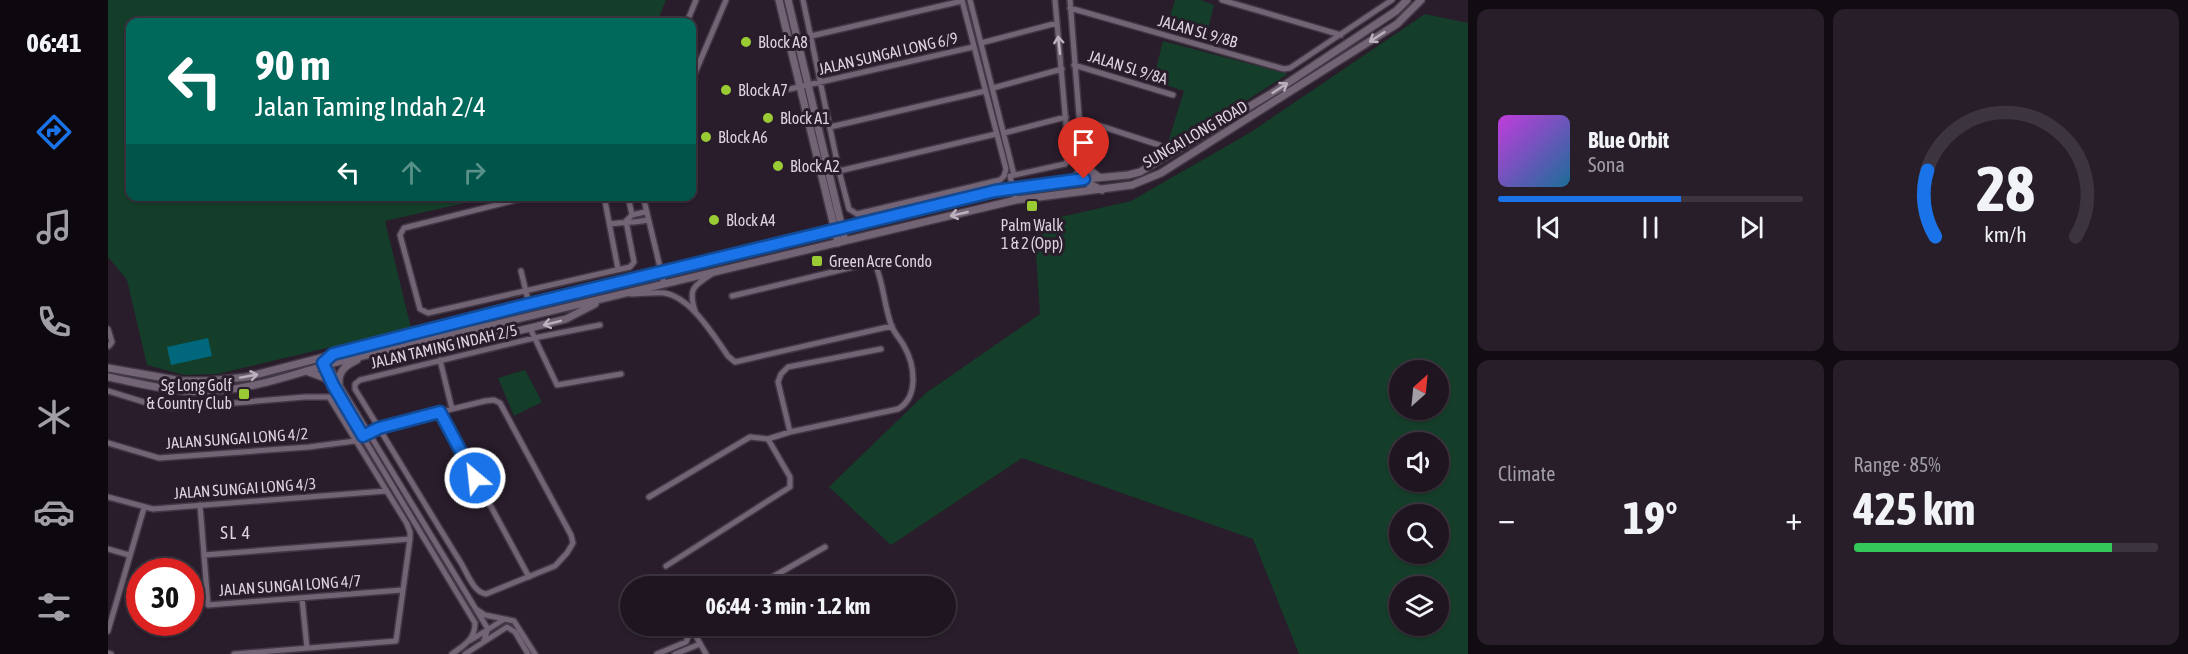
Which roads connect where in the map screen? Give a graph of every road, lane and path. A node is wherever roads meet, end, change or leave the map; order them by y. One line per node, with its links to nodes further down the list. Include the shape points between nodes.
1 (696, 0): 15 (street)
2 (726, 0): 23 (street)
3 (779, 0): 26 (street)
4 (788, 0): 25 (street)
5 (803, 0): 18 (street)
6 (962, 0): 18 (street); 20 (street)
7 (970, 0): 19 (street)
8 (1055, 0): 16 (street)
9 (1070, 0): 14 (street)
10 (1222, 0): 17 (street)
11 (1392, 0): 17 (street)
12 (1407, 0): 40 (street, SUNGAI LONG ROAD, one-way to 12, via 1128,175 1155,164 1277,90)
13 (1421, 0): 44 (street, SUNGAI LONG ROAD, one-way to 44, via 1397,24 1161,173 1132,185)
14 (1070, 8): 17 (street, JALAN SL 9/8B, via 1284,69); 21 (street)
15 (689, 18)
16 (1057, 23): 19 (street); 22 (street, one-way to 16)
17 (1341, 35)
18 (811, 36): 24 (street)
19 (981, 43): 27 (street)
20 (973, 47): 24 (street, JALAN SUNGAI LONG 6/9); 29 (street)
21 (1074, 65): 30 (street, JALAN SL 9/8A); 32 (street)
22 (1062, 69): 27 (street); 31 (street)
23 (696, 71)
24 (820, 82): 25 (street, JALAN SUNGAI LONG 6/9); 33 (street)
25 (809, 84): 26 (street, JALAN SUNGAI LONG 6/9); 57 (street)
26 (800, 86): 28 (street, JALAN SUNGAI LONG 6/9); 57 (street)
27 (993, 88): 34 (street)
28 (789, 89)
29 (985, 91): 33 (street); 35 (street)
30 (1173, 95)
31 (1066, 117): 34 (street); 39 (street, via 1069,158 1065,164)
32 (1079, 119): 36 (street); 37 (street)
33 (830, 127): 38 (street)
34 (1004, 133): 39 (street)
35 (996, 134): 38 (street); 38 (street, via 1006,169 1000,180 861,214 849,209)
36 (1159, 145)
37 (1083, 166): 40 (street); 41 (street); 42 (street)
38 (839, 171)
39 (1014, 175): 43 (street, via 1010,176)
40 (1099, 177): 41 (street, SUNGAI LONG ROAD)
41 (1084, 179): 42 (street, SUNGAI LONG ROAD); 44 (street); 45 (street)
42 (1073, 180): 43 (street, SUNGAI LONG ROAD)
43 (1013, 188): 50 (street); 53 (street, SUNGAI LONG ROAD)
44 (1101, 190): 45 (street, SUNGAI LONG ROAD)
45 (1071, 194): 50 (street, SUNGAI LONG ROAD)
46 (512, 201): 66 (street, via 404,228 400,235 420,309 428,313)
47 (605, 201): 56 (street)
48 (629, 201): 52 (street)
49 (644, 201): 51 (street)
50 (1016, 201): 58 (street, SUNGAI LONG ROAD, one-way to 58)
51 (645, 212): 52 (street); 54 (street)
52 (632, 214): 55 (street)
53 (883, 219): 57 (street, SUNGAI LONG ROAD); 58 (street)
54 (648, 220): 55 (street); 62 (street)
55 (626, 221): 56 (street); 60 (street, via 634,262)
56 (610, 224): 60 (street)
57 (839, 229): 59 (street); 62 (street, SUNGAI LONG ROAD)
58 (886, 231): 59 (street, SUNGAI LONG ROAD)
59 (842, 242): 63 (street, SUNGAI LONG ROAD)
60 (618, 269): 65 (street)
61 (521, 271): 65 (street)
62 (661, 273): 64 (street); 70 (street, SUNGAI LONG ROAD)
63 (713, 273): 64 (street, SUNGAI LONG ROAD); 71 (street, via 694,286)
64 (664, 284): 67 (street, SUNGAI LONG ROAD)
65 (526, 289): 66 (street); 70 (street)
66 (518, 291): 70 (street)
67 (626, 293): 69 (street, SUNGAI LONG ROAD); 71 (street, via 664,293 677,297)
68 (732, 296): 73 (street, via 875,264)
69 (605, 299): 75 (street, one-way to 75, via 566,319); 78 (street, SUNGAI LONG ROAD)
70 (525, 305): 82 (street, SUNGAI LONG ROAD, via 333,354)
71 (696, 313): 73 (street, via 735,362)
72 (600, 325): 76 (street, JALAN TAMING INDAH 2/5)
73 (892, 326): 95 (street, via 910,361 912,386 906,404)
74 (108, 328): 77 (street, via 112,342)
75 (530, 328): 76 (street); 78 (street, via 470,342)
76 (534, 338): 81 (street, JALAN TAMING INDAH 2/5); 86 (street, via 557,385)
77 (108, 345)
78 (392, 349): 80 (street, SUNGAI LONG ROAD)
79 (881, 349): 95 (street, via 788,367 778,382)
80 (364, 356): 82 (street, SUNGAI LONG ROAD); 90 (street, via 342,369)
81 (440, 360): 92 (street); 94 (street, JALAN TAMING INDAH 2/5, via 355,384)
82 (324, 362): 84 (street, SUNGAI LONG ROAD); 85 (street, SUNGAI LONG ROAD); 90 (street)
83 (108, 368): 84 (street, SUNGAI LONG ROAD, one-way to 84, via 182,381 247,377)
84 (280, 370): 87 (street); 89 (street)
85 (304, 371): 87 (street, SUNGAI LONG ROAD); 90 (street)
86 (621, 374)
87 (289, 375): 89 (street, SUNGAI LONG ROAD)
88 (108, 377): 89 (street, SUNGAI LONG ROAD, via 187,391 222,390)
89 (273, 379)
90 (336, 384): 96 (street)
91 (108, 391): 98 (street, via 175,408 326,397)
92 (452, 409): 93 (street, JALAN SUNGAI LONG 4/2); 112 (street, JALAN SUNGAI LONG 4/2, via 494,400 500,403 571,535 573,543 567,554 555,566)
93 (440, 412): 94 (street, JALAN SUNGAI LONG 4/2); 112 (street)
94 (379, 428): 96 (street, JALAN SUNGAI LONG 4/2); 112 (street, via 477,591 486,594)
95 (790, 432): 97 (street)
96 (366, 435): 98 (street, JALAN SUNGAI LONG 4/2); 117 (street); 119 (street)
97 (768, 439): 102 (street, via 750,437); 110 (street, via 790,477 790,487)
98 (356, 441): 99 (street, JALAN SUNGAI LONG 4/2, via 159,458); 100 (street)
99 (108, 443)
100 (386, 491): 103 (street, JALAN SUNGAI LONG 4/3); 105 (street, via 407,524)
101 (108, 497): 104 (street, JALAN SUNGAI LONG 4/3)
102 (649, 497)
103 (200, 505): 104 (street, JALAN SUNGAI LONG 4/3); 109 (street, JALAN SUNGAI LONG 4/7)
104 (144, 508): 108 (street)
105 (410, 539): 109 (street); 113 (street)
106 (825, 547): 111 (street)
107 (108, 549): 108 (street)
108 (129, 555): 116 (street)
109 (204, 555): 114 (street, JALAN SUNGAI LONG 4/7, via 208,605)
110 (666, 566)
111 (775, 576)
112 (529, 577)
113 (402, 590): 114 (street, JALAN SUNGAI LONG 4/7); 126 (street, via 396,641)
114 (302, 597): 126 (street)
115 (108, 601): 116 (street)
116 (116, 603): 120 (street)
117 (471, 604): 118 (street, via 481,614); 121 (street)
118 (503, 620): 121 (street); 131 (street, via 514,621)
119 (475, 623): 121 (street); 124 (street)
120 (108, 631)
121 (488, 633): 124 (street); 129 (street); 130 (street, via 512,629)
122 (690, 636): 132 (street, via 686,642)
123 (696, 636): 125 (street)
124 (469, 642): 128 (street)
125 (700, 644): 133 (street); 134 (street)
126 (307, 648): 127 (street)
127 (234, 654)
128 (452, 654)
129 (465, 654)
130 (528, 654)
131 (535, 654)
132 (657, 654)
133 (675, 654)
134 (706, 654)

